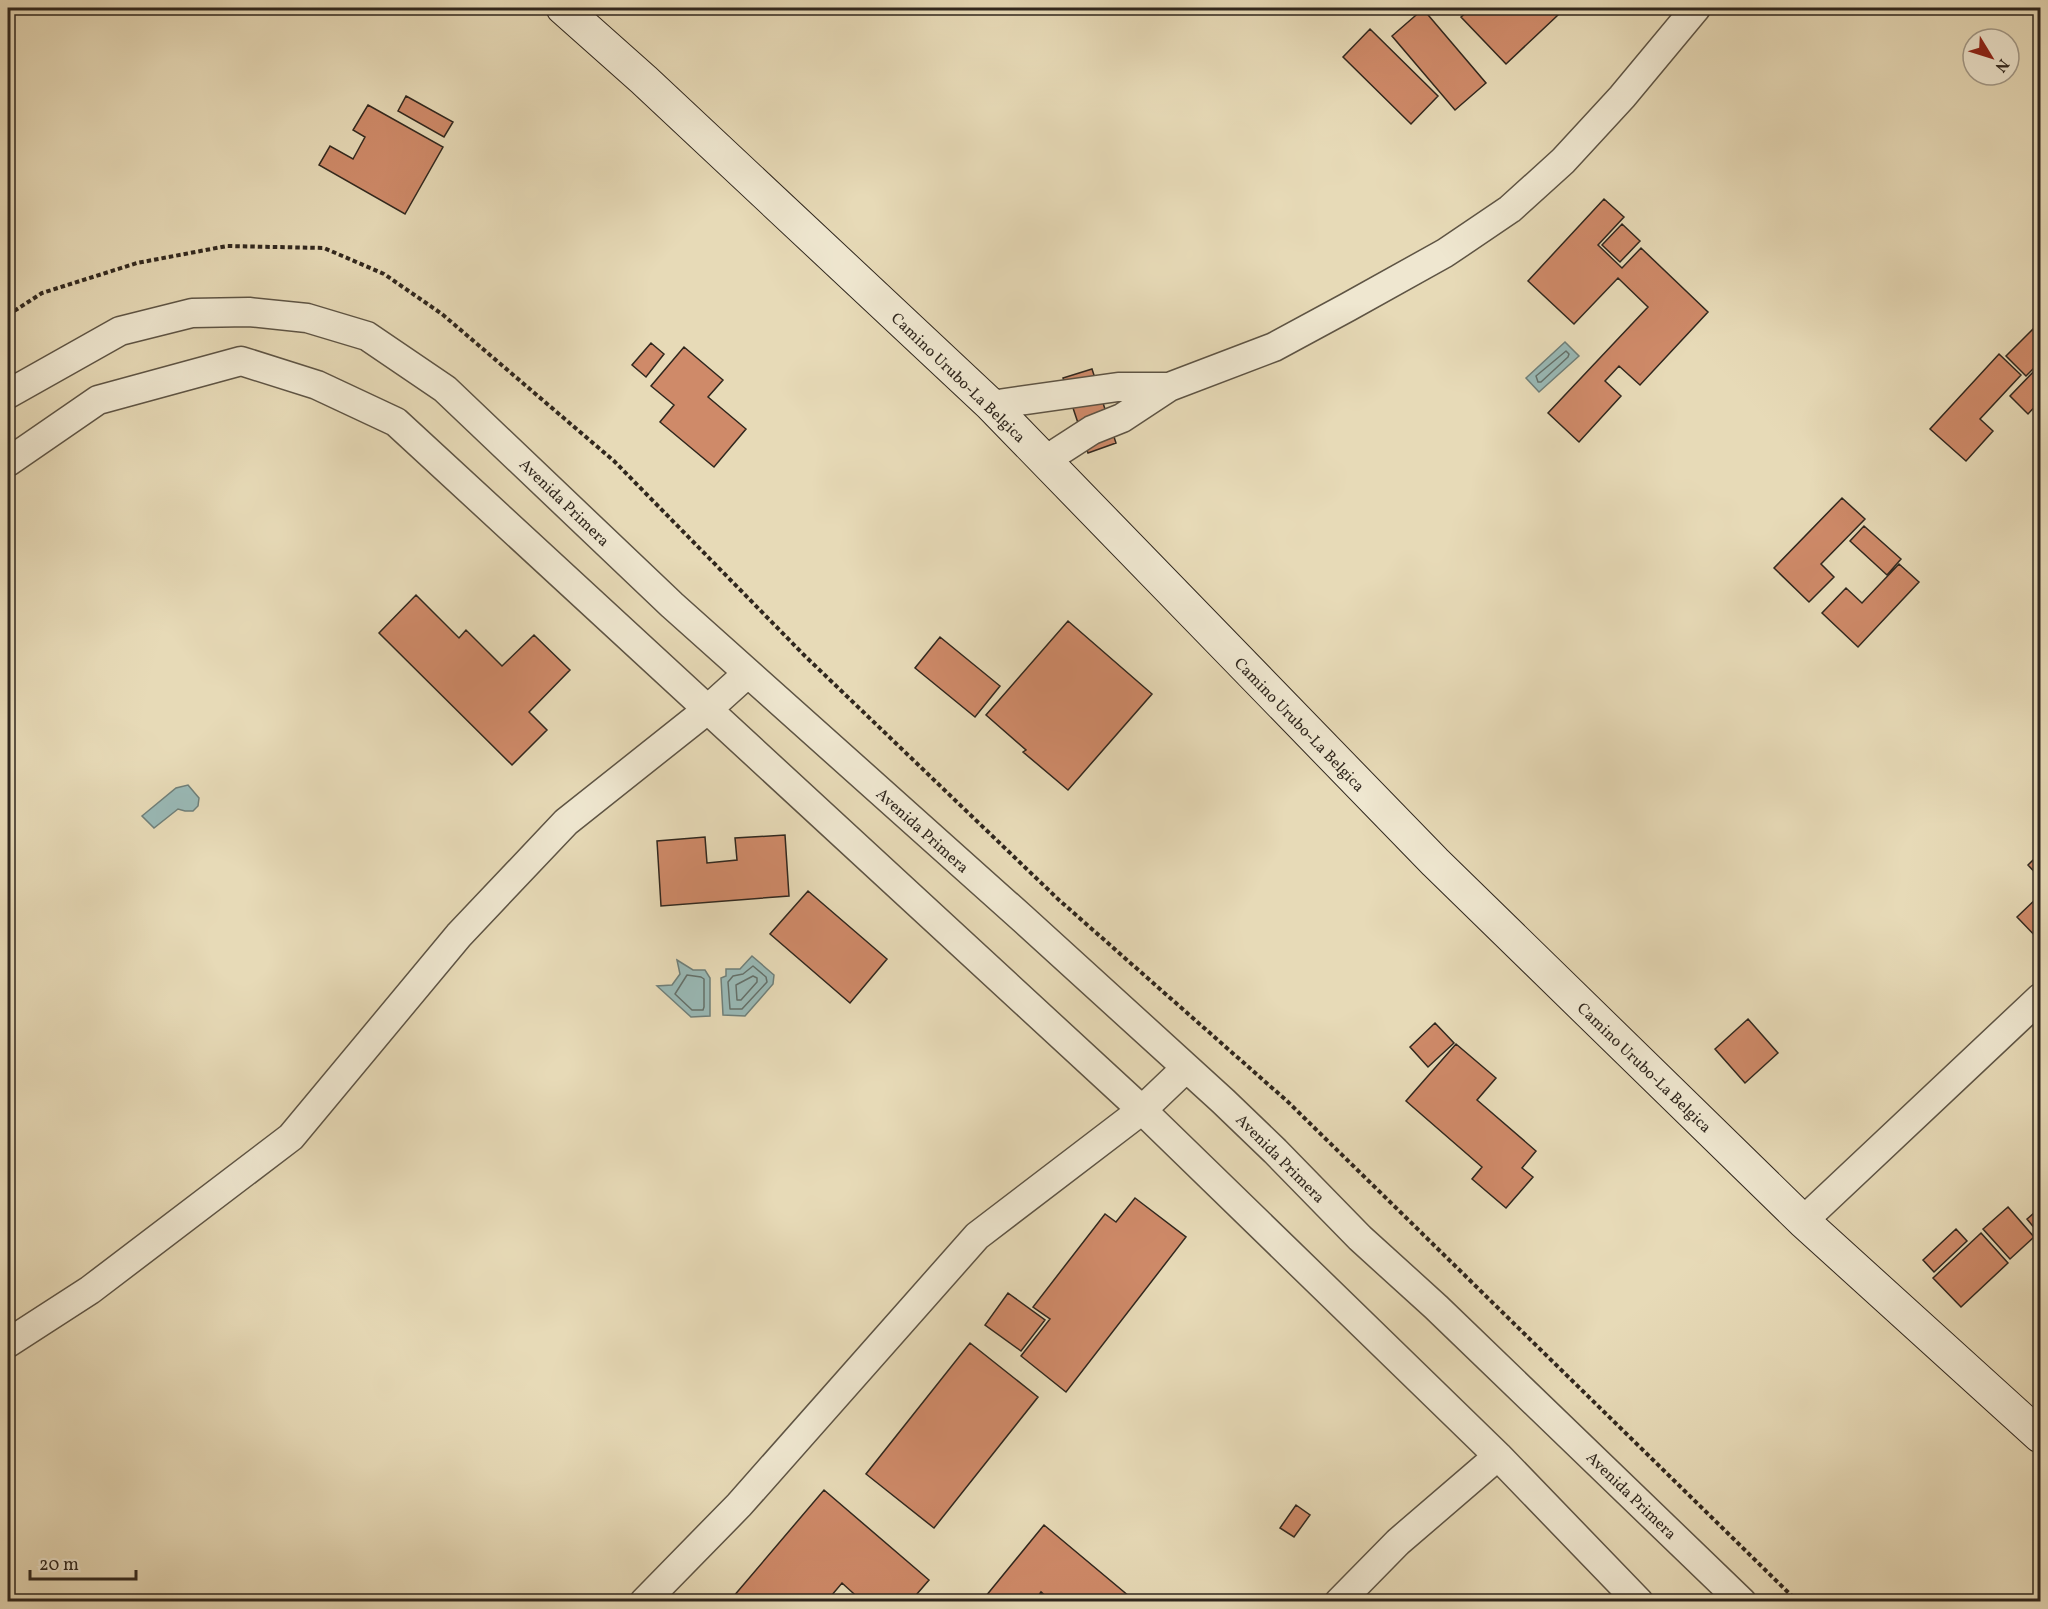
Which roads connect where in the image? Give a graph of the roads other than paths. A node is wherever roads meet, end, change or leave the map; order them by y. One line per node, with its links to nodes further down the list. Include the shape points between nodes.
1 (563, 8): 5 (main road, Camino Urubo-La Belgica)
2 (1696, 8): 3 (street, via 1563,161 1510,208 1445,253 1274,347)
3 (1169, 387): 5 (street, via 1118,387); 6 (street)
4 (8, 394): 8 (street, Avenida Primera, via 120,331 192,313 249,312 307,318 367,336 446,389)
5 (992, 405): 6 (main road, Camino Urubo-La Belgica)
6 (1044, 461): 13 (main road, Camino Urubo-La Belgica, via 1435,862)
7 (8, 462): 9 (street, via 98,400 241,361 316,384 396,422)
8 (748, 673): 9 (street); 11 (street, Avenida Primera)
9 (707, 710): 12 (street); 14 (street, via 566,822 459,935 291,1137 90,1290)
10 (2040, 998): 13 (street)
11 (1186, 1068): 12 (street); 20 (street, Avenida Primera)
12 (1142, 1110): 16 (street); 17 (street, via 977,1236 739,1505)
13 (1803, 1221): 15 (main road, Camino Urubo-La Belgica)
14 (8, 1343)
15 (2040, 1436)
16 (1498, 1456): 18 (street, via 1398,1542); 19 (street)
17 (644, 1602)
18 (1339, 1602)
19 (1639, 1602)
20 (1742, 1602)

